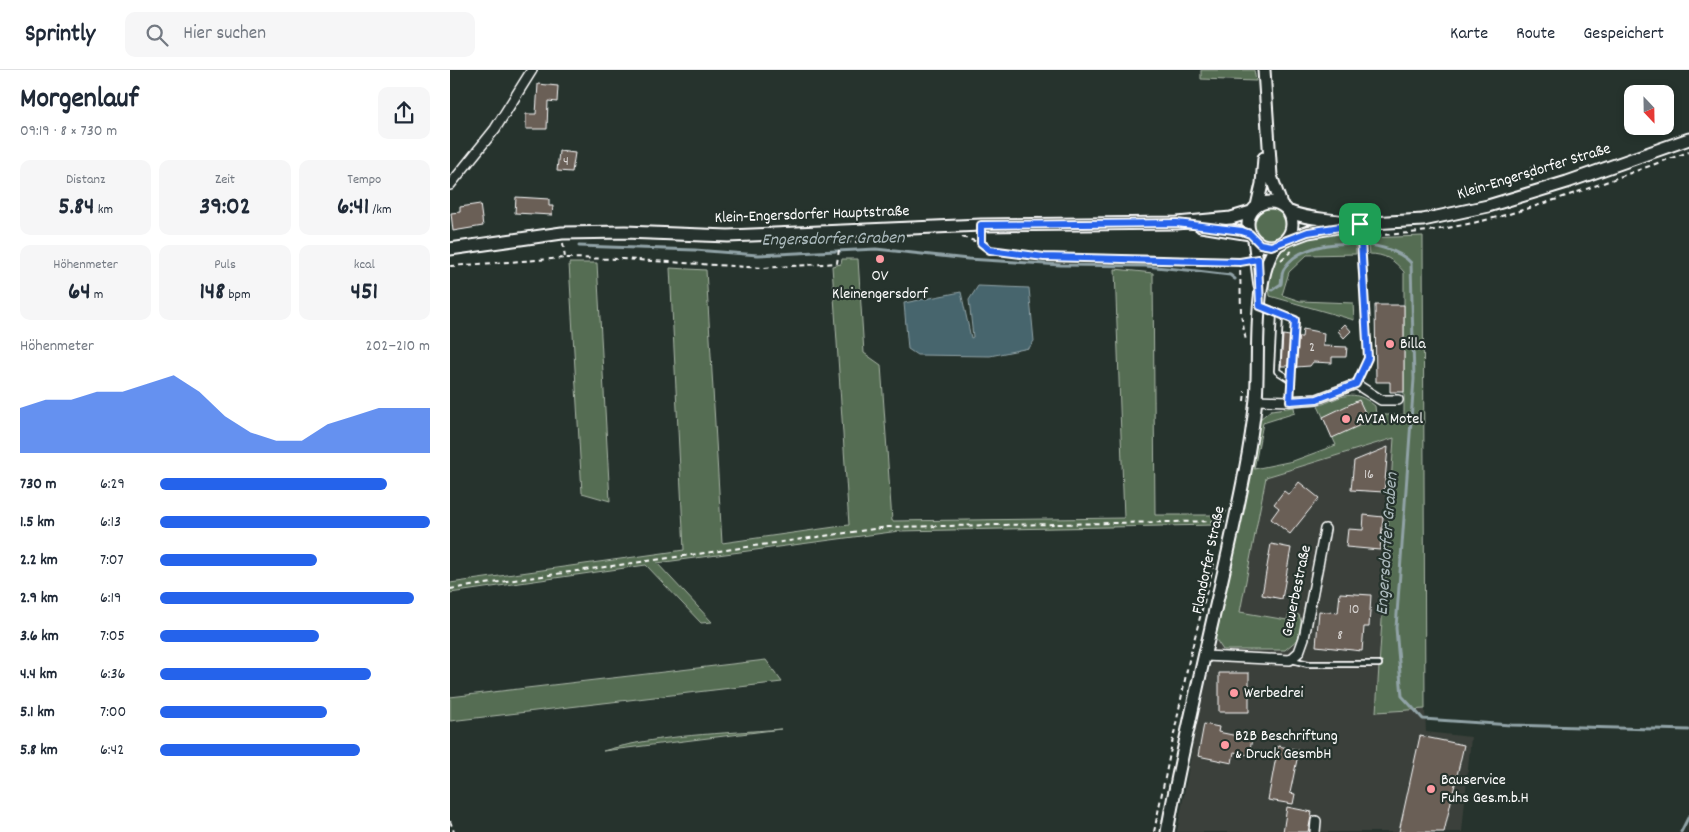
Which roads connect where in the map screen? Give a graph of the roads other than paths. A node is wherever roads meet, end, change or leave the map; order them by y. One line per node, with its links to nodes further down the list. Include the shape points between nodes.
1 (532, 70): 5 (street, via 495,129)
2 (1264, 70): 3 (main road)
3 (1267, 134): 6 (main road, via 1272,176); 7 (main road, via 1262,184)
4 (1689, 139): 9 (main road, Klein-Engersdorfer Straße, via 1534,193 1435,217)
5 (450, 185)
6 (1285, 208): 7 (main road, via 1269,201); 9 (main road, Klein-Engersdorfer Straße, via 1307,218); 11 (main road, via 1292,228)
7 (1254, 209): 8 (main road, via 1226,219); 10 (main road, via 1248,225)
8 (1177, 223): 10 (main road); 12 (main road, Klein-Engersdorfer Hauptstraße, via 981,225 728,236 562,233)
9 (1358, 224): 11 (main road, Klein-Engersdorfer Straße, via 1308,232); 17 (lane, via 1363,249 1368,358)
10 (1252, 236): 11 (main road, via 1265,246); 13 (main road, Flandorfer Straße)
11 (1281, 243): 13 (main road, Flandorfer Straße)
12 (450, 249)
13 (1263, 260): 14 (main road, Flandorfer Straße)
14 (1260, 306): 15 (lane); 18 (main road, Flandorfer Straße)
15 (1280, 315): 16 (lane, via 1277,371); 16 (lane, via 1295,320)
16 (1291, 380): 20 (lane)
17 (1356, 384): 19 (street, via 1381,400); 20 (street, via 1317,399)
18 (1256, 400): 20 (street); 22 (main road, Flandorfer Straße)
19 (1398, 400)
20 (1290, 401)
21 (1325, 529): 23 (street, Gewerbestraße, via 1304,638 1299,652)
22 (1205, 656): 23 (street, Gewerbestraße); 26 (main road, Flandorfer Straße, via 1187,727)
23 (1290, 660): 24 (lane, via 1308,664)
24 (1378, 664)
25 (1316, 821): 27 (street)
26 (1167, 832)
27 (1315, 832)

